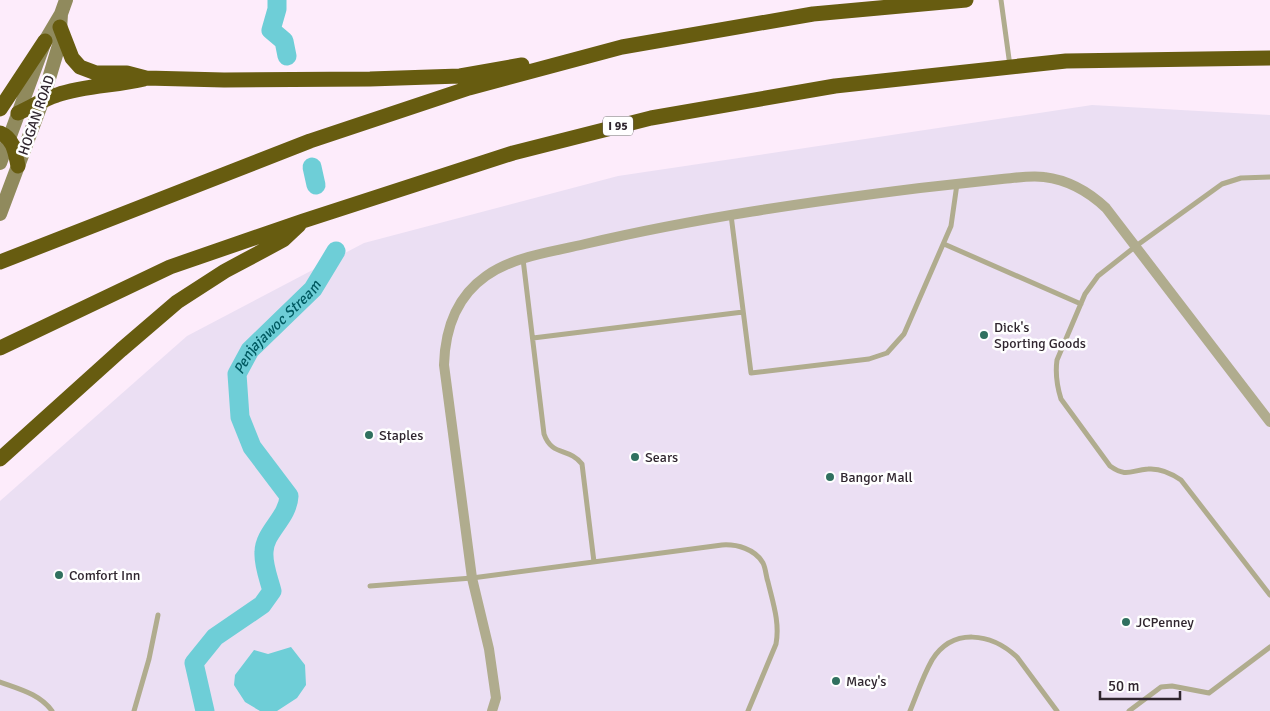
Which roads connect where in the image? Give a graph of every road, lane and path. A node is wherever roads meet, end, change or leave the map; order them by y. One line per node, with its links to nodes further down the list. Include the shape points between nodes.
1 (66, 0): 4 (main road, HOGAN ROAD)
2 (966, 0): 6 (highway, via 813,14)
3 (1001, 0): 8 (lane)
4 (60, 21): 5 (main road, HOGAN ROAD); 9 (highway, via 72,58 80,67 96,73 127,73); 10 (main road, HOGAN ROAD, via 60,45)
5 (45, 41): 11 (highway); 12 (main road, HOGAN ROAD)
6 (622, 47): 9 (highway, via 460,76); 24 (highway, via 469,88 310,140)
7 (1270, 58): 8 (highway, I 95, via 1066,61)
8 (1010, 67): 20 (highway, I 95, via 835,86 650,118 513,153)
9 (146, 78): 10 (highway, via 56,95)
10 (42, 102): 12 (highway); 15 (main road, HOGAN ROAD)
11 (0, 109)
12 (18, 113): 13 (main road, HOGAN ROAD)
13 (4, 136): 14 (main road, HOGAN ROAD); 15 (highway, via 14,147)
14 (0, 163)
15 (18, 166): 18 (main road, HOGAN ROAD)
16 (1270, 177): 22 (lane, via 1241,178 1222,184)
17 (957, 184): 19 (street); 21 (lane, via 951,226); 22 (street, via 1035,176 1068,182 1096,198)
18 (0, 214)
19 (731, 215): 23 (street, via 644,230); 26 (lane)
20 (303, 221): 28 (highway, I 95, via 170,267); 30 (highway, via 283,240 177,302)
21 (944, 244): 25 (lane); 26 (lane, via 904,334 878,356 751,373)
22 (1136, 246): 25 (lane, via 1098,276); 29 (street)
23 (523, 259): 27 (lane); 32 (street, via 498,268 469,291 446,336 444,364)
24 (0, 262)
25 (1081, 304): 34 (lane, via 1057,360 1058,388 1066,407 1116,471 1129,474 1153,469 1168,472 1181,480)
26 (744, 312): 27 (lane)
27 (533, 338): 31 (lane, via 544,434 553,448 572,455 582,464)
28 (0, 348)
29 (1270, 422)
30 (0, 459)
31 (594, 562): 32 (lane); 43 (lane, via 730,544 757,557 763,563 778,635)
32 (472, 578): 33 (lane); 38 (street)
33 (370, 586)
34 (1270, 596)
35 (158, 615): 40 (lane)
36 (1270, 647): 46 (lane, via 1209,693 1161,687)
37 (0, 682): 39 (lane, via 35,696 48,704)
38 (496, 698): 41 (street); 42 (street)
39 (52, 711)
40 (134, 711)
41 (492, 711)
42 (502, 711)
43 (748, 711)
44 (910, 711): 45 (lane, via 928,668 939,652 953,641 976,636 992,640 1009,650)
45 (1057, 711)
46 (1129, 711)

